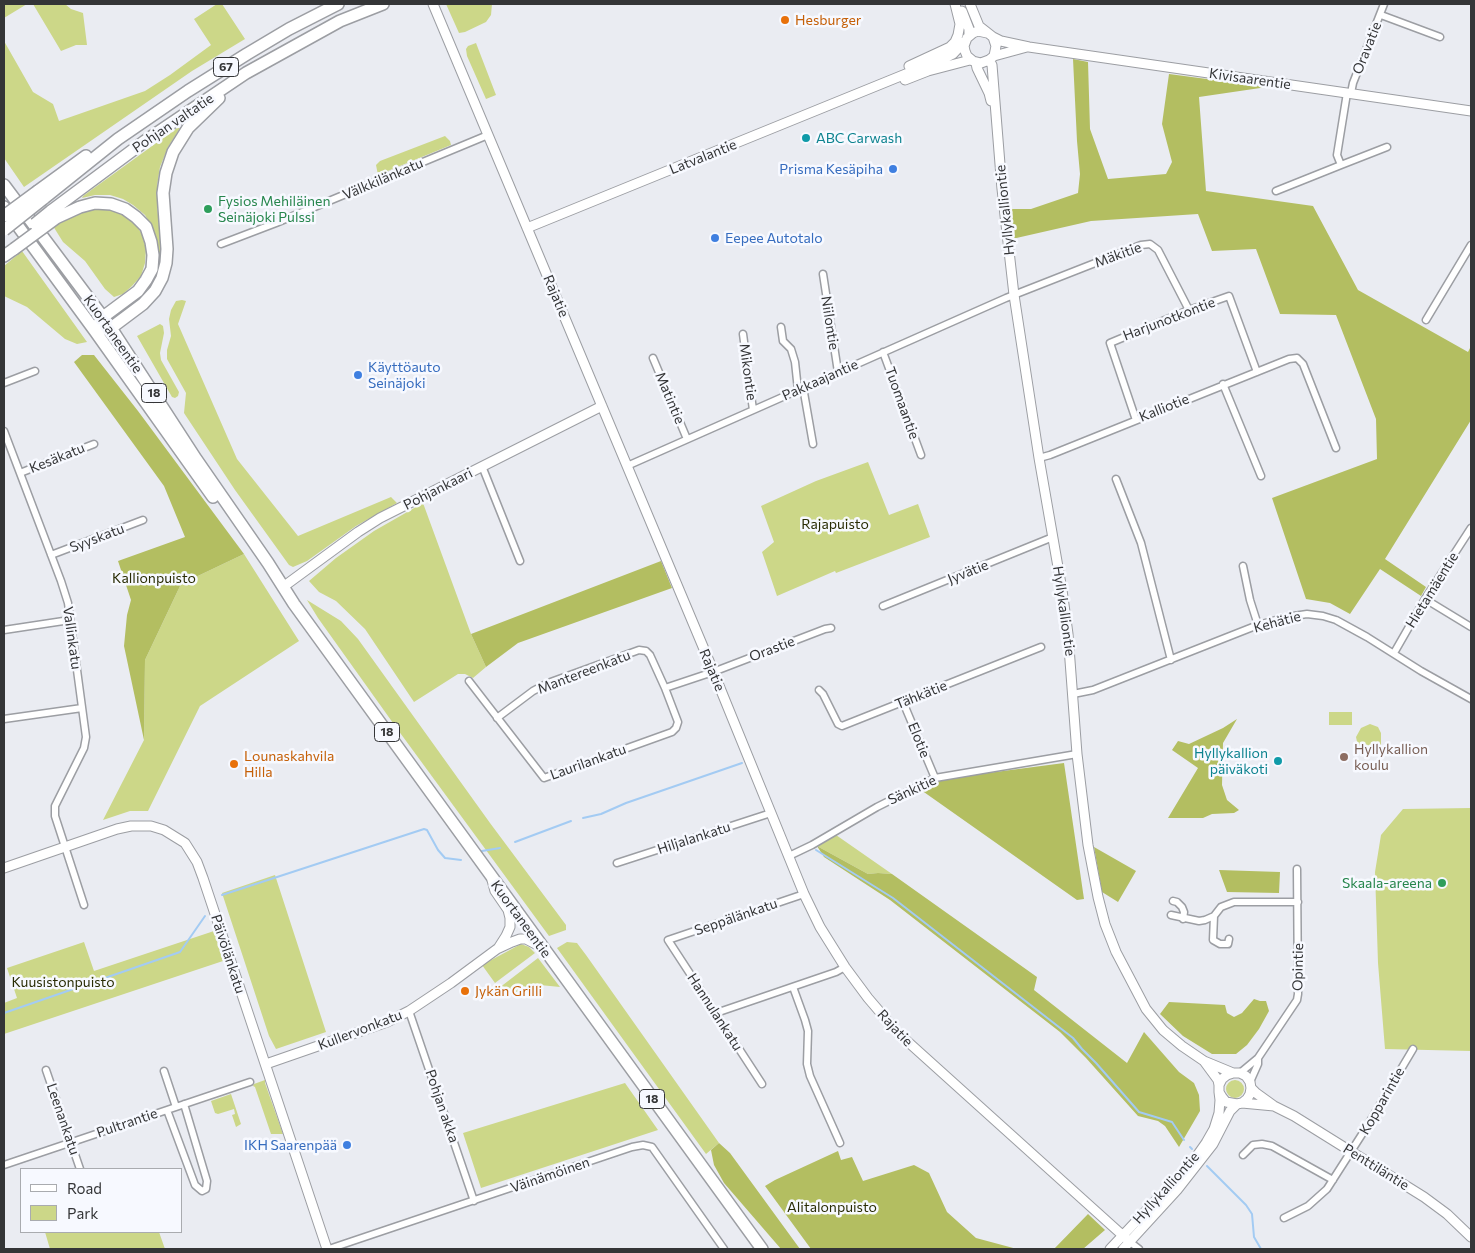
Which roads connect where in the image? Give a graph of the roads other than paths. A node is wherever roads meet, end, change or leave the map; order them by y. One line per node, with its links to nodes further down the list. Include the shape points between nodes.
1 (338, 4): 26 (highway, Pohjan valtatie / 67, via 247,54)
2 (383, 4): 15 (highway, Pohjan valtatie / 67, via 340,22)
3 (433, 4): 21 (street, Rajatie)
4 (955, 4): 16 (street, via 960,24 955,42)
5 (960, 4): 11 (street, via 969,29)
6 (970, 4): 9 (street, via 980,26)
7 (1384, 4): 8 (street, Oravatie)
8 (1380, 15): 10 (street); 18 (street, Oravatie)
9 (990, 35): 11 (street, via 978,31); 12 (street, Kivisaarentie); 13 (street, via 996,46)
10 (1440, 37)
11 (967, 39): 14 (street, via 965,51); 16 (street, Latvalantie, via 946,58)
12 (1029, 47): 13 (street, Kivisaarentie); 18 (street, Kivisaarentie)
13 (992, 58): 14 (street, via 985,62); 20 (street, Hyllykalliontie)
14 (973, 61): 17 (street, Latvalantie); 20 (street, Hyllykalliontie, via 989,93)
15 (246, 73): 28 (highway, Pohjan valtatie / 67, via 145,141); 42 (highway, via 188,128 173,152 163,193 167,249 162,278 143,304)
16 (891, 79): 17 (street, Latvalantie)
17 (878, 86): 30 (street, Latvalantie)
18 (1349, 93): 19 (street, Kivisaarentie); 23 (street, Oravatie, via 1337,155)
19 (1471, 110)
20 (997, 126): 37 (street, Hyllykalliontie)
21 (488, 134): 30 (street, Rajatie); 32 (street, Välkkilänkatu)
22 (1386, 147): 23 (street)
23 (1341, 166): 25 (street)
24 (4, 185): 39 (highway, Kuortaneentie / 18)
25 (1276, 191)
26 (40, 195): 29 (highway, bridge); 31 (highway, Pohjan valtatie / 67, bridge)
27 (4, 208): 43 (highway, Kuortaneentie / 18)
28 (54, 214): 34 (highway, Pohjan valtatie / 67, bridge); 39 (highway, via 95,203 111,204 125,209 146,228 153,254 152,269 138,291)
29 (4, 216)
30 (527, 228): 53 (street, Rajatie)
31 (4, 230)
32 (221, 244)
33 (1471, 245): 40 (street)
34 (9, 248): 35 (highway, Pohjan valtatie)
35 (4, 256)
36 (823, 274): 48 (street, Niilontie)
37 (1014, 295): 38 (street, Mäkitie, via 1140,245 1150,244 1158,250); 45 (street, Pakkaajantie); 62 (street, Hyllykalliontie)
38 (1189, 310): 49 (street, Harjunotkontie, via 1229,296); 55 (street, Harjunotkontie, via 1110,343)
39 (103, 317): 42 (highway, Kuortaneentie / 18); 43 (highway)
40 (1426, 320)
41 (780, 327): 52 (street, via 783,341 791,349)
42 (111, 328): 43 (highway); 74 (highway, Kuortaneentie / 18)
43 (95, 331): 74 (highway, Kuortaneentie / 18, via 263,567)
44 (743, 334): 54 (street, Mikontie)
45 (883, 352): 48 (street, Pakkaajantie); 61 (street, Tuomaantie)
46 (654, 358): 57 (street, Matintie)
47 (36, 371): 50 (street)
48 (838, 372): 52 (street, Pakkaajantie)
49 (1257, 372): 51 (street, Kalliotie); 60 (street, Kalliotie, via 1298,358)
50 (4, 383)
51 (1223, 384): 55 (street, Kalliotie); 66 (street)
52 (800, 389): 54 (street, Pakkaajantie); 59 (street)
53 (602, 406): 63 (street, Pohjankaari); 64 (street, Rajatie)
54 (753, 410): 57 (street, Pakkaajantie)
55 (1136, 420): 62 (street, Kalliotie)
56 (4, 431): 65 (street, Vallinkatu)
57 (687, 439): 64 (street, Pakkaajantie)
58 (94, 444): 65 (street, Kesäkatu)
59 (813, 444)
60 (1336, 448)
61 (921, 455)
62 (1039, 458): 70 (street, Hyllykalliontie)
63 (482, 466): 72 (street); 74 (street, Pohjankaari, via 409,502 358,532)
64 (627, 466): 85 (street, Rajatie)
65 (20, 473): 71 (street, Vallinkatu)
66 (1261, 476)
67 (1116, 479): 84 (street, via 1141,543)
68 (142, 520): 71 (street, Syyskatu)
69 (1471, 528): 75 (street, Hietamäentie)
70 (1053, 537): 76 (street, Jyvätie); 89 (street, Hyllykalliontie, via 1068,634)
71 (51, 556): 77 (street, Vallinkatu, via 64,588)
72 (520, 561)
73 (1243, 566): 78 (street)
74 (283, 587): 103 (highway, Kuortaneentie / 18)
75 (1425, 599): 79 (street); 83 (street, Hietamäentie)
76 (883, 606)
77 (70, 620): 81 (street); 92 (street, Vallinkatu)
78 (1258, 625): 83 (street, Kehätie, via 1297,615 1323,616); 84 (street, Kehätie)
79 (1471, 627)
80 (831, 628): 85 (street, Orastie)
81 (4, 630)
82 (1041, 647): 91 (street, Tähkätie)
83 (1394, 653): 90 (street, Kehätie)
84 (1171, 660): 89 (street, Kehätie, via 1093,690)
85 (713, 672): 87 (street); 97 (street, Rajatie)
86 (469, 682): 93 (street, Laurilankatu)
87 (664, 688): 93 (street, Mantereenkatu, via 650,655 639,650 548,683); 93 (street, Laurilankatu, via 678,722 672,732 544,778)
88 (819, 690): 91 (street, Tähkätie, via 842,726)
89 (1073, 694): 95 (street, Hyllykalliontie)
90 (1471, 699)
91 (903, 702): 96 (street, Elotie)
92 (82, 708): 94 (street); 98 (street, Vallinkatu, via 86,737 84,748 55,806)
93 (497, 718)
94 (4, 719)
95 (1077, 754): 96 (street, Sänkitie); 121 (street, Hyllykalliontie, via 1098,897 1116,952 1146,1009 1163,1030)
96 (935, 778): 99 (street, Sänkitie)
97 (771, 813): 99 (street, Rajatie); 100 (street, Hiljalankatu)
98 (65, 847): 101 (street, Päivölänkatu); 107 (street, Vallinkatu); 122 (street, Päivölänkatu, via 137,826 164,830 185,843 200,870)
99 (789, 856): 104 (street, Rajatie)
100 (617, 864)
101 (4, 868)
102 (1297, 869): 106 (street, Opintie)
103 (491, 877): 113 (highway, Kuortaneentie / 18); 114 (street, Kullervonkatu, via 494,891 510,918 510,927)
104 (804, 894): 112 (street, Seppälänkatu); 115 (street, Rajatie)
105 (1173, 901): 110 (street, via 1182,906)
106 (1298, 902): 109 (street, via 1234,902 1221,908); 120 (street, Opintie, via 1297,1000)
107 (84, 905)
108 (1171, 916): 110 (street)
109 (1214, 916): 110 (street, via 1198,921); 111 (street, via 1212,940 1228,944)
110 (1183, 919)
111 (1229, 939)
112 (668, 940): 118 (street, Hannulankatu)
113 (542, 948): 114 (street, Kullervonkatu, via 520,938); 149 (highway, Kuortaneentie / 18)
114 (497, 949): 117 (street, Kullervonkatu)
115 (845, 968): 116 (street); 144 (street, Rajatie, via 897,1032)
116 (793, 987): 118 (street); 136 (street, via 806,1020 810,1076)
117 (409, 1011): 122 (street, Kullervonkatu, via 387,1022); 142 (street, Pohjan akka)
118 (716, 1013): 127 (street, Hannulankatu)
119 (1413, 1049): 137 (street, Kopparintie)
120 (1258, 1058): 125 (street, Opintie); 128 (street)
121 (1204, 1061): 125 (street, Hyllykalliontie); 129 (street, Hyllykalliontie, via 1218,1080)
122 (266, 1064): 147 (street, Päivölänkatu)
123 (46, 1070): 135 (street, Leenankatu)
124 (164, 1071): 133 (street)
125 (1236, 1073): 128 (street, via 1246,1076); 129 (street, via 1222,1079)
126 (250, 1082): 130 (street, Pultrantie)
127 (762, 1084)
128 (1250, 1085): 131 (street, via 1250,1094); 132 (street, Penttiläntie)
129 (1219, 1089): 131 (street, via 1226,1102); 144 (street, Hyllykalliontie, via 1219,1112 1206,1143)
130 (184, 1104): 133 (street, Pultrantie); 134 (street, via 207,1181 206,1189 202,1191 195,1185)
131 (1240, 1104): 132 (street, Penttiläntie); 146 (street, Hyllykalliontie, via 1230,1111 1213,1144 1177,1190)
132 (1274, 1106): 137 (street, Penttiläntie)
133 (176, 1107): 134 (street, Pultrantie)
134 (167, 1110): 135 (street, Pultrantie)
135 (71, 1142): 139 (street, Pultrantie); 140 (street, Leenankatu)
136 (840, 1142)
137 (1351, 1152): 141 (street, Kopparintie); 145 (street, Penttiläntie, via 1424,1197)
138 (1243, 1156): 141 (street, via 1253,1145 1272,1146)
139 (4, 1165)
140 (80, 1168)
141 (1333, 1180): 143 (street, Kopparintie, via 1308,1206)
142 (474, 1201): 147 (street, Väinämöinen); 148 (street, Väinämöinen, via 644,1145 652,1147)
143 (1284, 1218)
144 (1123, 1235): 146 (street, Rajatie); 150 (street, Hyllykalliontie)
145 (1471, 1237)
146 (1130, 1242): 151 (street, Hyllykalliontie); 152 (street)
147 (328, 1249)
148 (724, 1249)
149 (762, 1249)
150 (1110, 1249)
151 (1123, 1249)
152 (1138, 1249)

